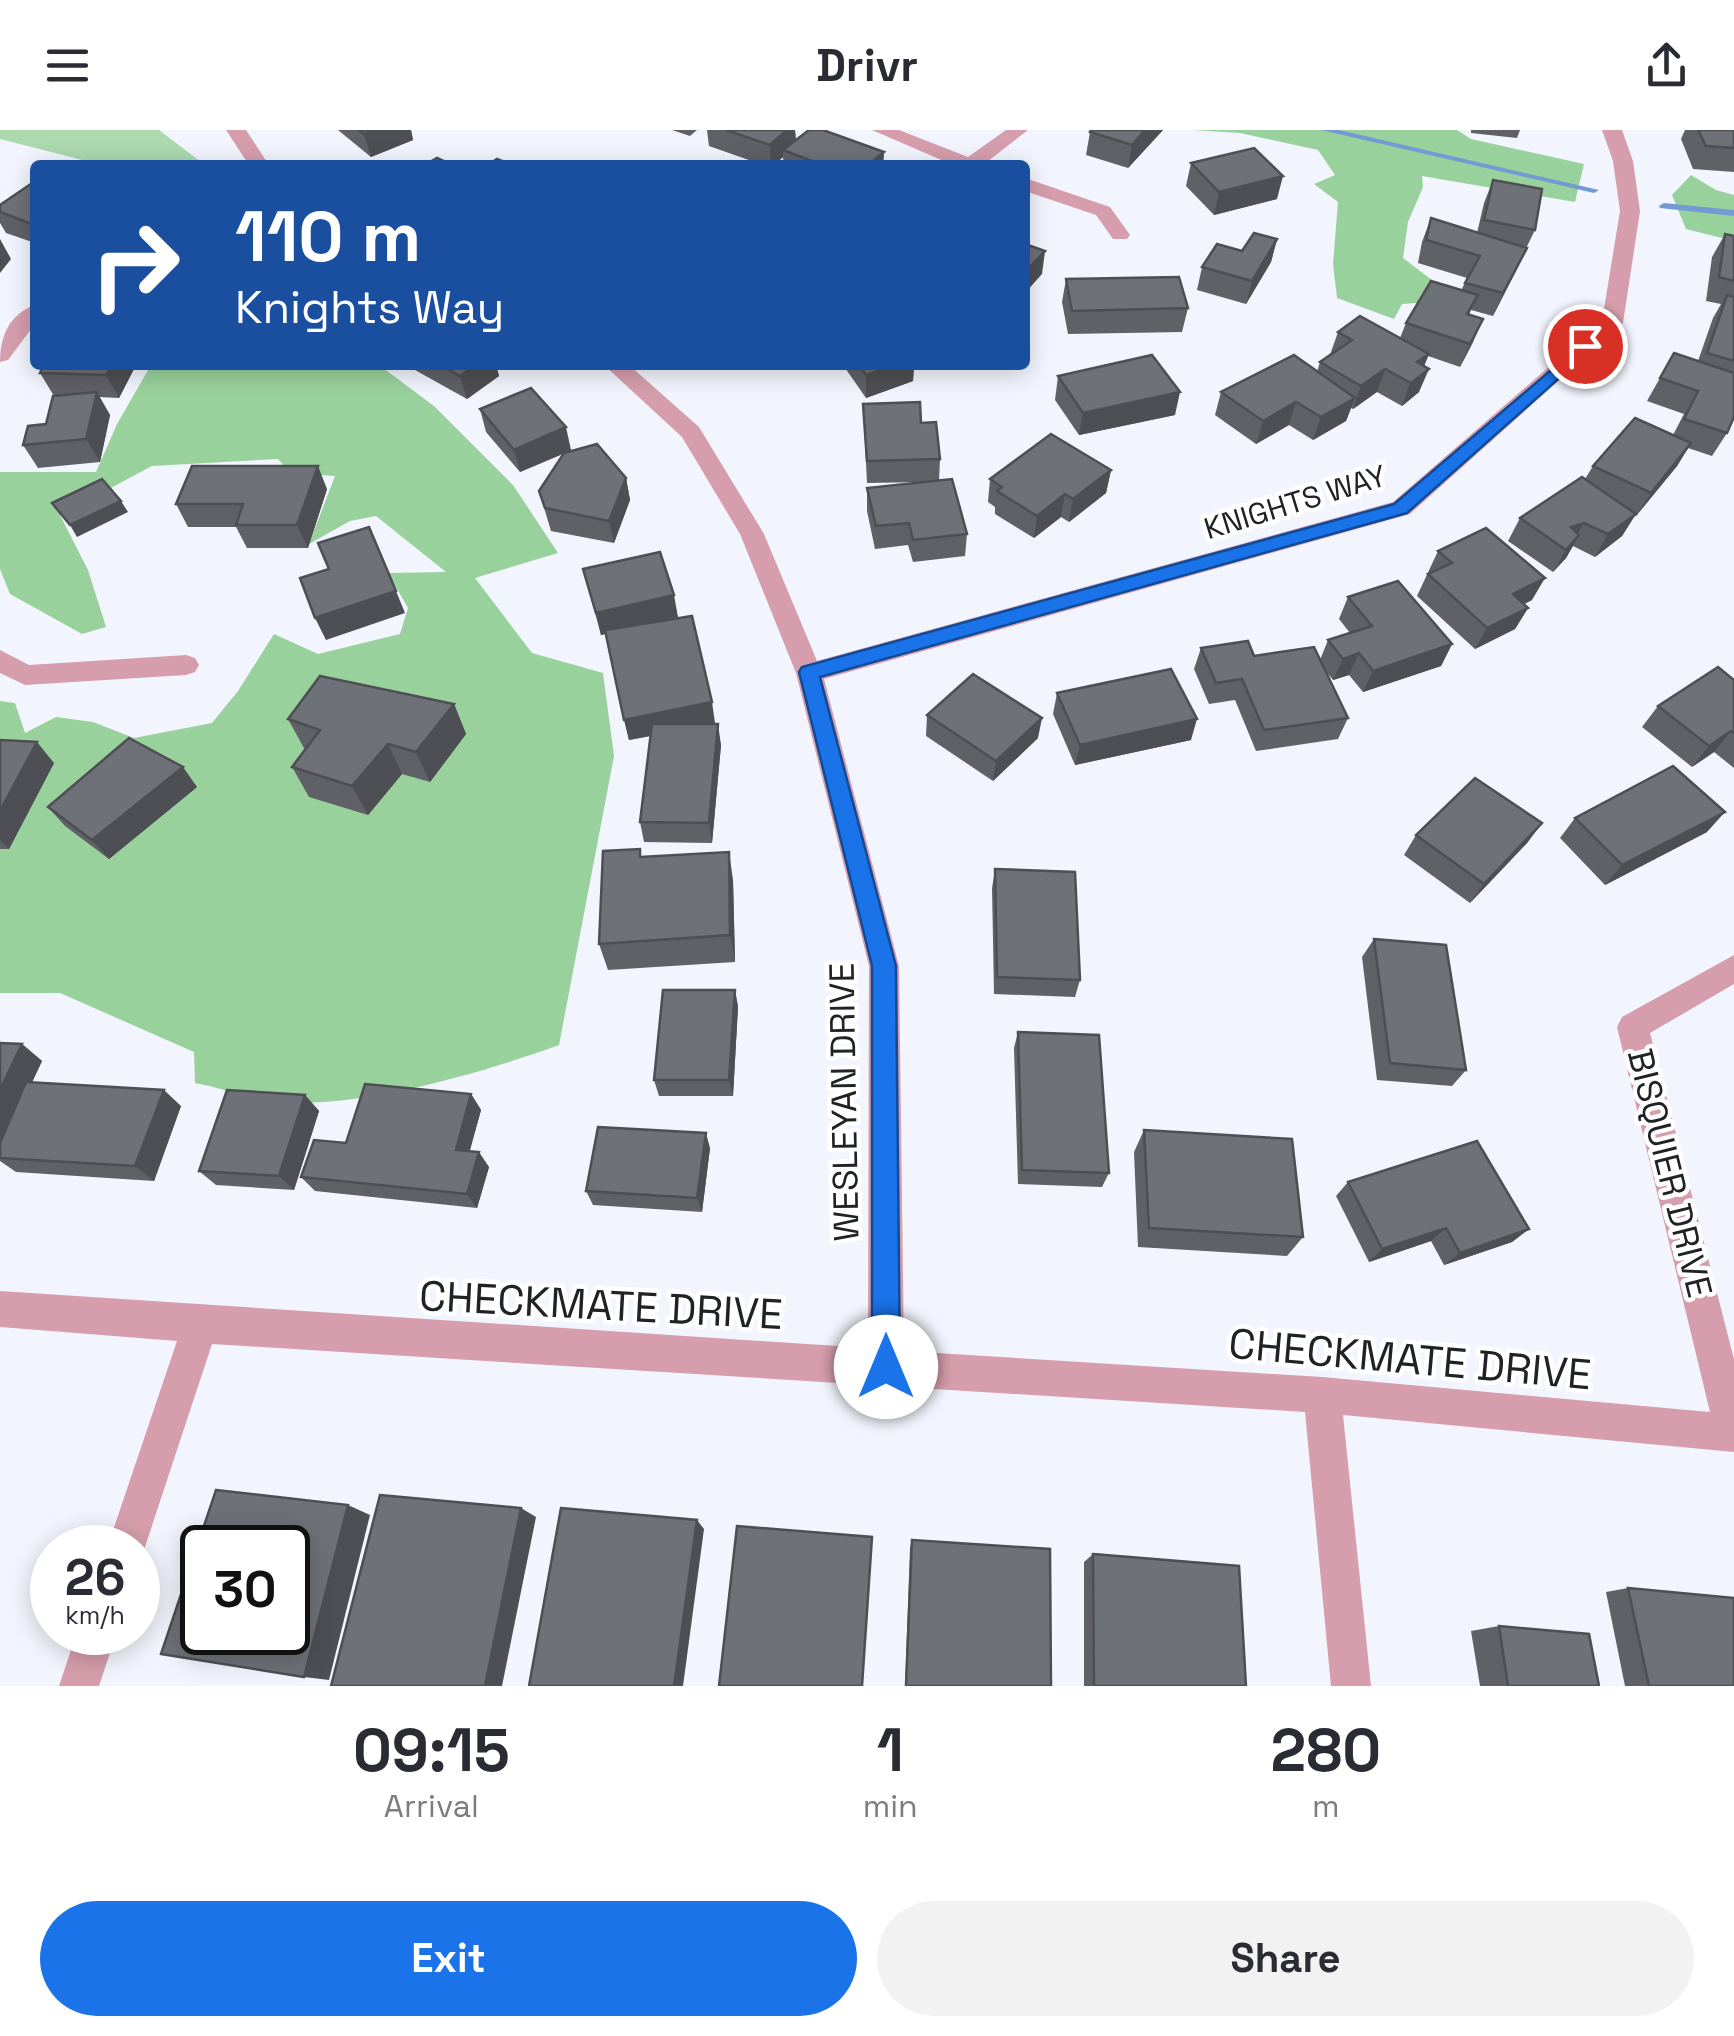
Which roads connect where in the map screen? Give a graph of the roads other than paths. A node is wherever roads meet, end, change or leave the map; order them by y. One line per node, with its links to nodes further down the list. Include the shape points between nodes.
1 (236, 130): 5 (street)
2 (882, 130): 6 (street)
3 (1018, 130): 7 (street)
4 (1612, 130): 15 (street, KNIGHTS WAY, via 1630,211 1612,323 1401,508)
5 (256, 160)
6 (957, 160)
7 (977, 160)
8 (1030, 186): 9 (street, via 1103,210)
9 (1120, 235)
10 (30, 317): 11 (street)
11 (0, 355)
12 (621, 370): 15 (street, WESLEYAN DRIVE, via 691,432 752,534)
13 (0, 660): 14 (street, via 24,675)
14 (186, 666)
15 (809, 672): 19 (street, WESLEYAN DRIVE, via 884,966)
16 (1734, 968): 21 (street, BISQUIER DRIVE, via 1634,1027)
17 (0, 1310): 18 (street, CHECKMATE DRIVE)
18 (200, 1325): 19 (street, CHECKMATE DRIVE); 22 (street)
19 (886, 1367): 20 (street, CHECKMATE DRIVE)
20 (1322, 1395): 21 (street, CHECKMATE DRIVE); 25 (street)
21 (1734, 1433)
22 (134, 1525)
23 (90, 1655): 24 (street)
24 (80, 1686)
25 (1351, 1686)

